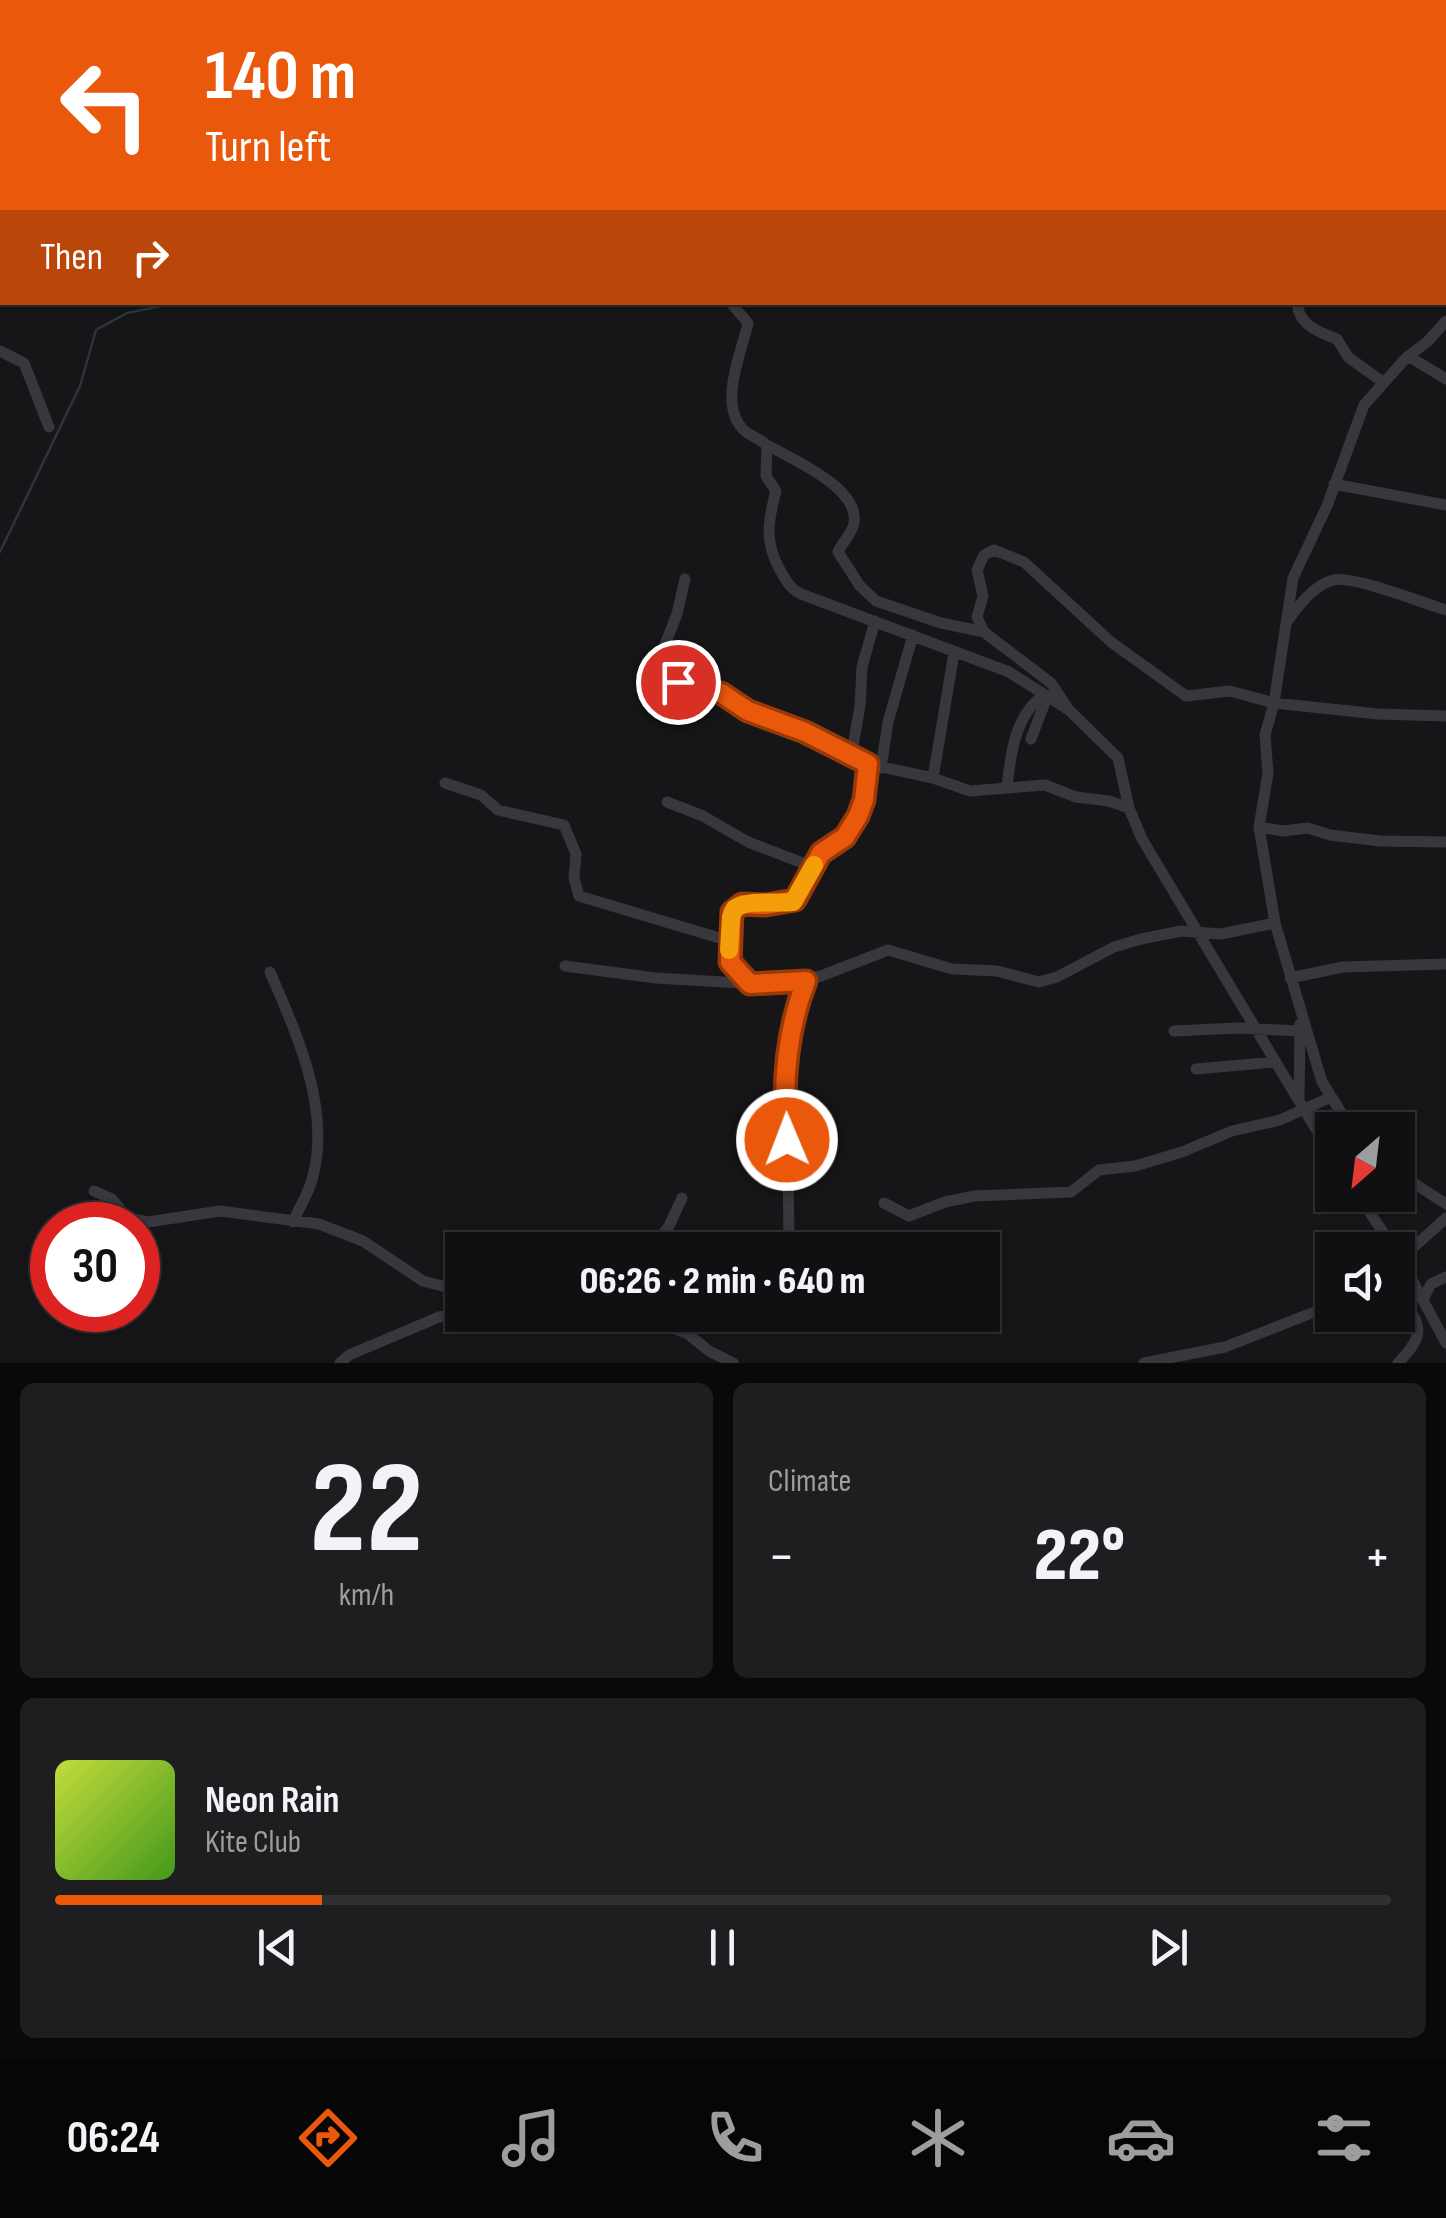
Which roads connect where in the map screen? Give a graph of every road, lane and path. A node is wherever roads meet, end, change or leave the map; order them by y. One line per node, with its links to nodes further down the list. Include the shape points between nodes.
1 (733, 305): 9 (street, via 748,323 734,370 735,412 742,428)
2 (1299, 305): 7 (street, via 1304,321 1337,339)
3 (1446, 321): 5 (street)
4 (0, 351): 8 (street, via 24,362)
5 (1408, 356): 6 (street); 7 (street)
6 (1446, 378)
7 (1384, 383): 10 (street, via 1364,406)
8 (48, 427)
9 (767, 445): 14 (street, via 766,476 776,491 768,537 784,576 796,592); 16 (street, via 828,480 850,504 855,521 838,552 868,595)
10 (1334, 484): 11 (street); 15 (street, via 1297,568)
11 (1446, 505)
12 (685, 579): 24 (street, via 661,654 663,673 721,693)
13 (1446, 610): 15 (street, via 1334,580 1310,595)
14 (875, 621): 17 (street); 24 (street)
15 (1284, 626): 20 (street)
16 (984, 632): 20 (street, via 977,617 983,591 976,570 994,550 1024,562 1111,642 1179,692 1193,698 1230,691); 21 (street, via 1051,683)
17 (913, 635): 18 (street); 26 (street)
18 (954, 654): 19 (street, via 1009,672); 27 (street)
19 (1046, 696): 21 (street); 23 (street); 29 (street, via 1034,703 1018,733)
20 (1274, 704): 22 (street); 32 (street, via 1265,735 1268,773)
21 (1069, 710): 31 (street, via 1118,758)
22 (1446, 716)
23 (1031, 740)
24 (851, 756): 25 (street)
25 (868, 764): 26 (street); 34 (street, via 858,816)
26 (882, 768): 27 (street)
27 (933, 778): 29 (street, via 978,793)
28 (445, 783): 37 (street, via 480,795 498,810 564,825 576,854 576,893 583,900)
29 (1007, 788): 31 (street, via 1045,785)
30 (667, 802): 34 (street)
31 (1128, 808): 36 (street)
32 (1259, 826): 33 (street); 35 (street)
33 (1446, 842)
34 (813, 867): 37 (street, via 793,902 738,905)
35 (1275, 923): 36 (street); 41 (street)
36 (1200, 932): 42 (street, via 1114,947 1039,982 952,969 888,950); 45 (street)
37 (728, 942): 43 (street, via 730,962)
38 (1446, 964): 41 (street, via 1343,967)
39 (565, 966): 43 (street)
40 (270, 972): 60 (street, via 315,1105 316,1160)
41 (1290, 978): 44 (street)
42 (806, 981): 43 (street); 62 (street, via 787,1044)
43 (750, 984)
44 (1301, 1010): 46 (street); 50 (street)
45 (1255, 1028): 46 (street); 47 (street); 48 (street)
46 (1299, 1031): 51 (street)
47 (1174, 1032)
48 (1275, 1062): 49 (street); 51 (street)
49 (1196, 1069)
50 (1330, 1098): 51 (street); 52 (street)
51 (1302, 1105): 53 (street); 57 (street, via 1269,1124 1232,1130 1182,1152 1099,1170 1071,1192 974,1196 909,1216)
52 (1340, 1112)
53 (1315, 1127)
54 (1415, 1184): 58 (street)
55 (94, 1191): 60 (street, via 138,1221 220,1212)
56 (682, 1198): 61 (street)
57 (884, 1203)
58 (1446, 1204)
59 (1446, 1218): 63 (street)
60 (292, 1222): 66 (street, via 352,1235 410,1275)
61 (665, 1232)
62 (789, 1232)
63 (1415, 1243)
64 (1446, 1277): 67 (street, via 1431,1284)
65 (1415, 1285): 67 (street)
66 (445, 1287)
67 (1423, 1299): 72 (street)
68 (1315, 1312): 75 (street, via 1225,1347)
69 (445, 1316): 73 (street)
70 (1415, 1318): 76 (street, via 1415,1344)
71 (683, 1332): 74 (street)
72 (1446, 1342)
73 (340, 1363)
74 (733, 1363)
75 (1144, 1363)
76 (1398, 1363)

